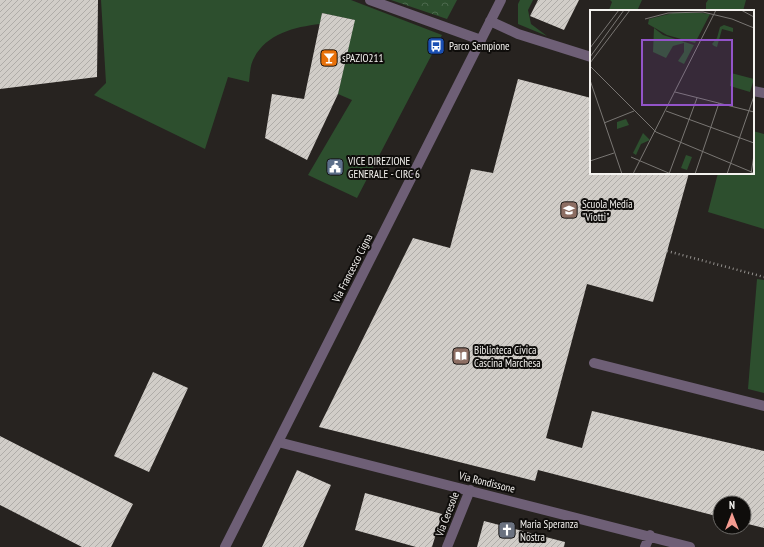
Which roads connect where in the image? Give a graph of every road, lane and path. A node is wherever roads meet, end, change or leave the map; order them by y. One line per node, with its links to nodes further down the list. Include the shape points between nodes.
1 (370, 0): 4 (street)
2 (501, 0): 3 (street, Via Francesco Cigna)
3 (490, 21): 4 (street, Via Francesco Cigna); 5 (street, via 518,34)
4 (480, 40): 12 (street, Via Francesco Cigna)
5 (590, 57)
6 (754, 91): 7 (street)
7 (764, 93)
8 (667, 251): 9 (path)
9 (764, 277)
10 (594, 363): 11 (street)
11 (764, 406)
12 (278, 442): 13 (street, Via Rondissone); 15 (street, Via Francesco Cigna)
13 (470, 490): 14 (street, Via Rondissone); 16 (street, Via Ceresole)
14 (650, 535): 17 (street); 18 (street, Via Rondissone)
15 (226, 547)
16 (448, 547)
17 (646, 547)
18 (690, 547)

